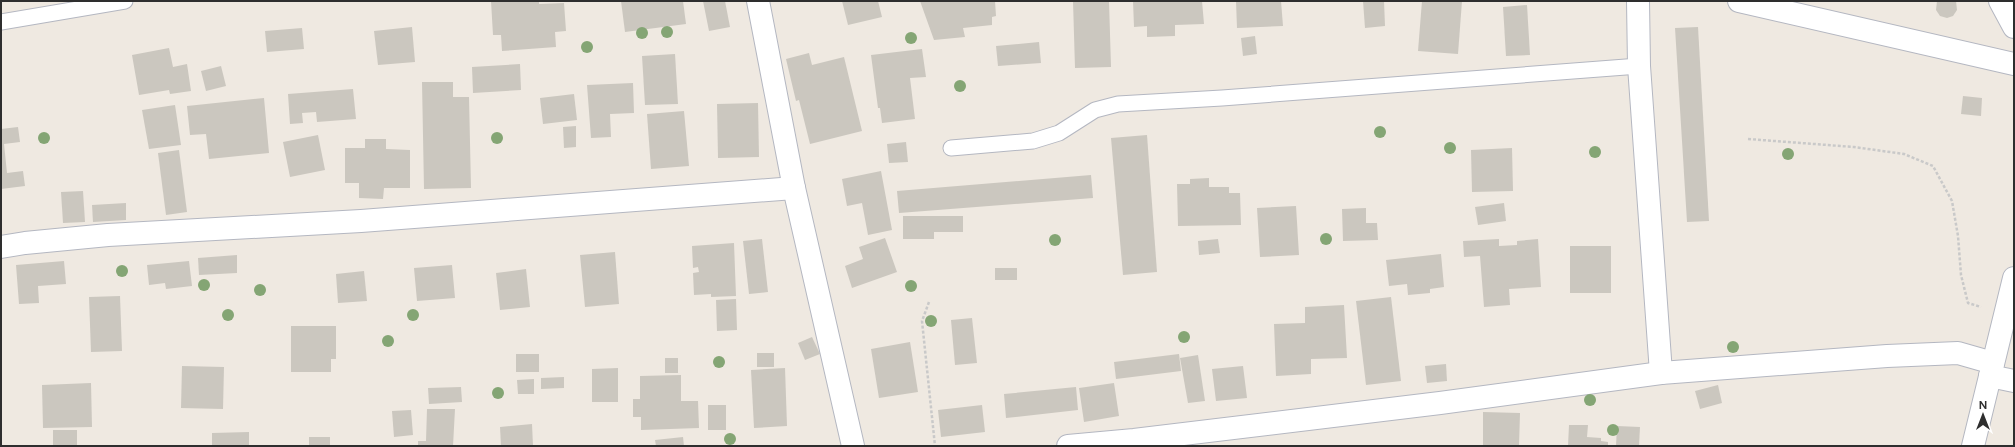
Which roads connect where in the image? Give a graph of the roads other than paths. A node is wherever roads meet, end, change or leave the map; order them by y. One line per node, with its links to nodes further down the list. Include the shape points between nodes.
1 (125, 1): 6 (lane)
2 (758, 1): 11 (street)
3 (1638, 1): 9 (street)
4 (1739, 1): 8 (street)
5 (2000, 1): 7 (street)
6 (1, 22)
7 (2014, 26)
8 (2014, 64)
9 (1639, 66): 10 (lane, via 1118,104 1095,110 1059,133 1033,140); 15 (street)
10 (951, 148)
11 (794, 188): 12 (street, via 368,221 108,235); 17 (street)
12 (1, 247)
13 (2014, 278): 14 (street)
14 (1992, 370): 15 (street, via 1958,353); 16 (street); 19 (street)
15 (1661, 373): 18 (street, via 1432,404)
16 (2014, 381)
17 (853, 446)
18 (1068, 446)
19 (1973, 446)

